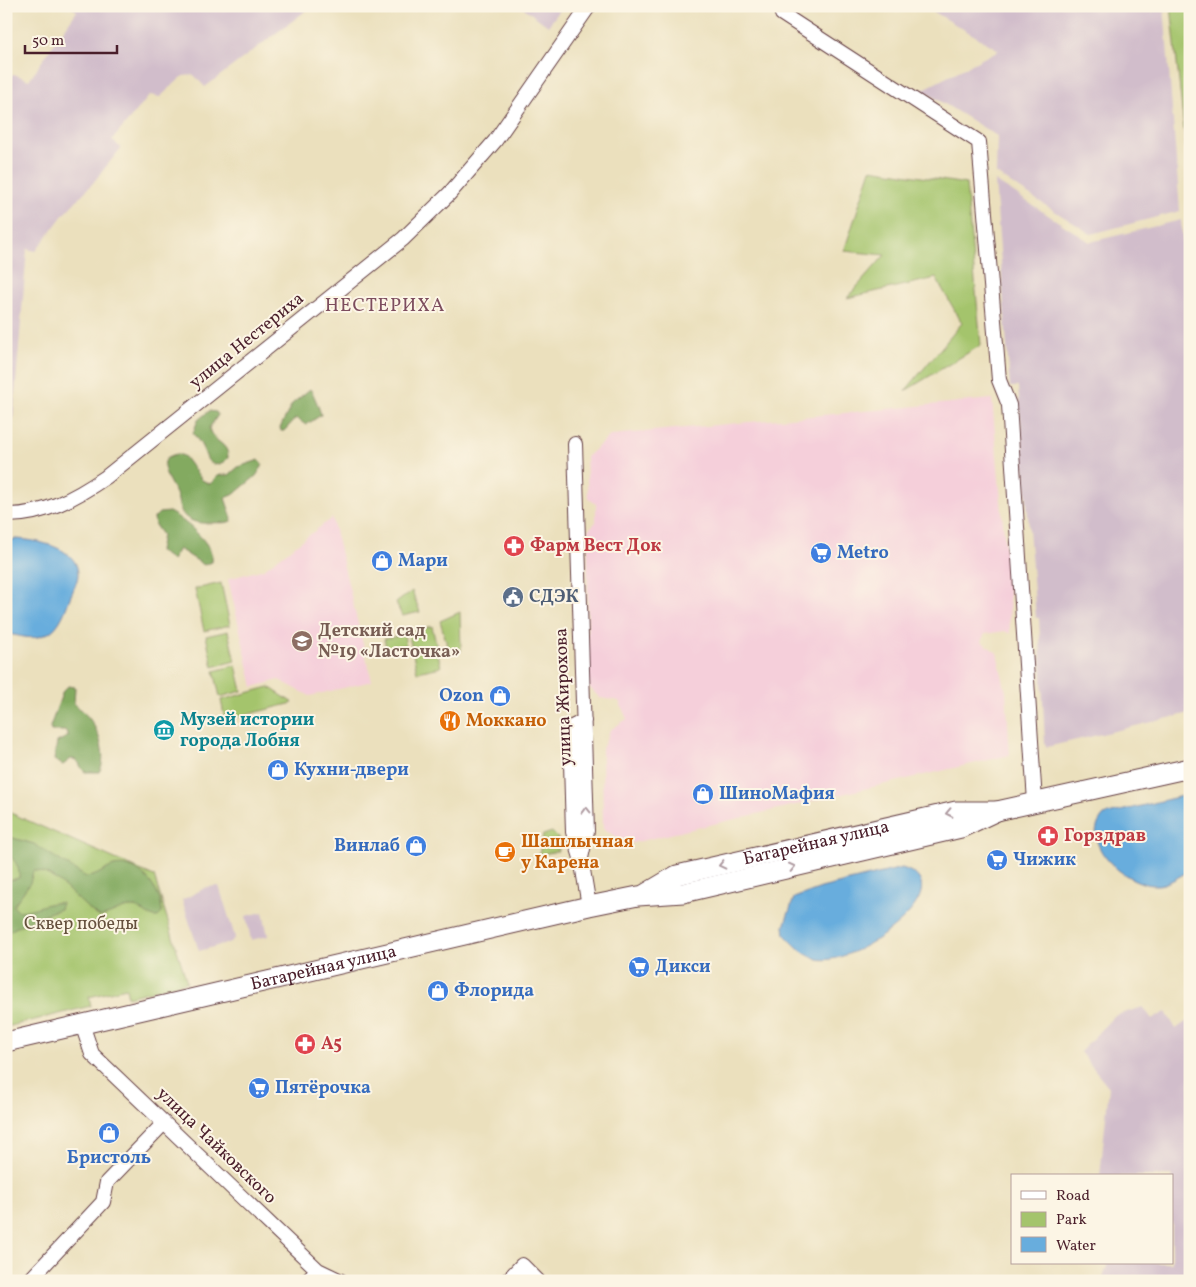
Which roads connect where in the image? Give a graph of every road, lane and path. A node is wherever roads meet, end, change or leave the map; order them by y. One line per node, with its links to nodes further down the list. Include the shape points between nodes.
1 (588, 6): 4 (street, улица Нестериха, via 495,141 403,239 106,477 75,498)
2 (782, 14): 7 (street, via 979,142 998,380 1009,406)
3 (575, 444): 5 (street, улица Жирохова)
4 (6, 515)
5 (584, 722): 8 (street, улица Жирохова, one-way to 5, via 587,831); 8 (street, улица Жирохова, via 570,728 573,832)
6 (1190, 768): 7 (main road, Батарейная улица)
7 (1035, 802): 9 (main road, Батарейная улица, via 997,811 961,828 684,893 642,896)
8 (581, 858): 9 (street, улица Жирохова)
9 (589, 906): 10 (main road, Батарейная улица)
10 (82, 1024): 11 (main road, Батарейная улица); 12 (street, улица Чайковского, via 92,1054)
11 (6, 1042)
12 (164, 1123): 13 (street, улица Чайковского); 14 (street, via 107,1182 103,1202)
13 (318, 1270): 15 (street); 16 (street, улица Чайковского)
14 (29, 1281)
15 (306, 1281)
16 (341, 1281)
17 (507, 1281): 18 (street, via 522,1265)
18 (538, 1281)

